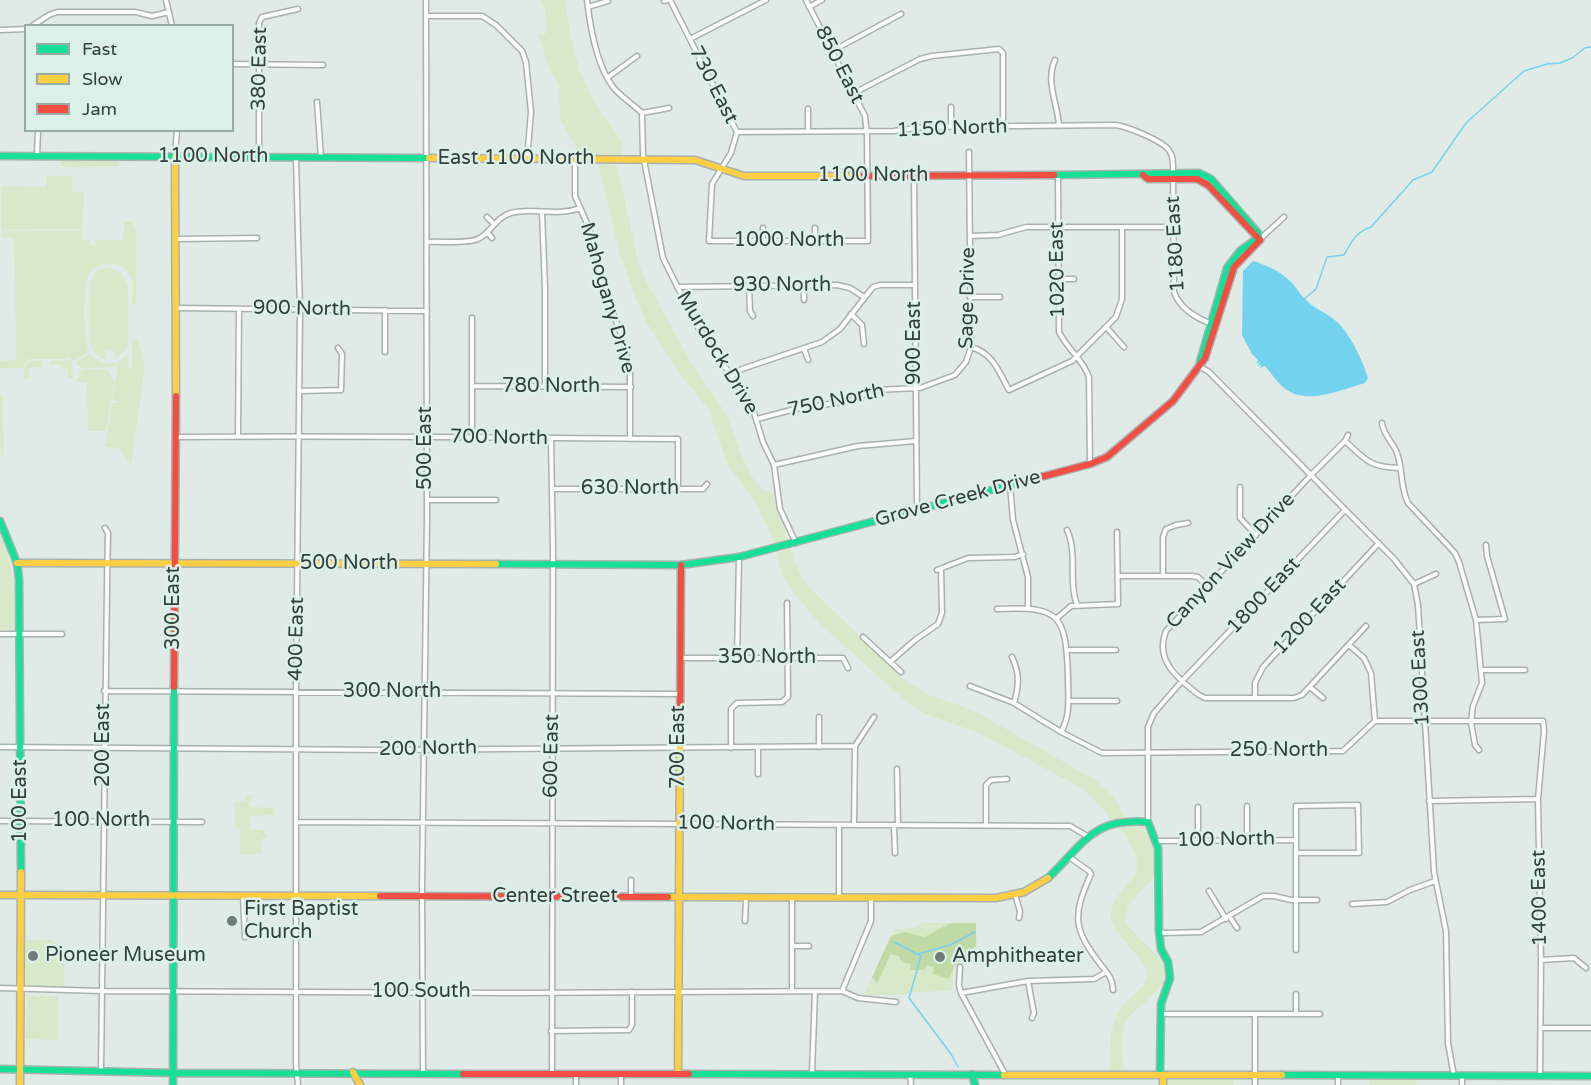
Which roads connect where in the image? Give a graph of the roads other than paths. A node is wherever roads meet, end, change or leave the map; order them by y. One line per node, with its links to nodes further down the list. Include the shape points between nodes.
1 (166, 0): 12 (street)
2 (426, 0): 14 (street, 500 East)
3 (587, 0): 9 (street)
4 (667, 0): 19 (street, 730 East)
5 (766, 0): 19 (street)
6 (806, 0): 10 (street, 850 East)
7 (822, 0): 10 (street)
8 (608, 1): 9 (street)
9 (588, 7): 26 (street)
10 (809, 7): 20 (street, 850 East)
11 (298, 9): 24 (street, 380 East, via 262,16)
12 (169, 12): 15 (street, via 152,16 135,12 57,12); 16 (street)
13 (902, 14): 20 (street)
14 (426, 16): 49 (street, 500 East); 50 (street, via 482,16 522,51 531,112)
15 (35, 24)
16 (172, 24)
17 (24, 29): 18 (street)
18 (0, 30)
19 (690, 39): 40 (street, 730 East)
20 (832, 51): 27 (street, 850 East)
21 (637, 56): 26 (street)
22 (1055, 60): 34 (street, via 1052,96)
23 (234, 64): 24 (street)
24 (260, 65): 25 (street); 46 (street, 380 East)
25 (323, 65)
26 (607, 78): 32 (street, via 614,89)
27 (854, 93): 33 (street, via 920,58 999,49 1003,53); 37 (street, 850 East)
28 (317, 102): 48 (street)
29 (951, 107): 35 (street)
30 (669, 108): 32 (street)
31 (808, 109): 36 (street)
32 (642, 112): 53 (street, Murdock Drive)
33 (1003, 126): 34 (street, 1150 North); 35 (street, 1150 North)
34 (1059, 126): 41 (street, 1150 North, via 1125,126)
35 (951, 127): 37 (street, 1150 North)
36 (808, 131): 37 (street, 1150 North); 40 (street, 1150 North)
37 (867, 131): 56 (street, 850 East)
38 (38, 132): 44 (street)
39 (177, 132): 45 (street, 300 East)
40 (737, 132): 54 (street, 730 East, via 731,153)
41 (1163, 145): 59 (street, 1180 East, via 1173,158)
42 (969, 152): 58 (street, Sage Drive)
43 (0, 156): 44 (street, 1100 North)
44 (38, 156): 45 (street, 1100 North)
45 (175, 158): 46 (street, 1100 North); 74 (street, 300 East)
46 (260, 158): 47 (street, 1100 North)
47 (296, 158): 48 (street, 1100 North); 93 (street, 400 East)
48 (321, 158): 49 (street, 1100 North)
49 (425, 159): 50 (street, East 1100 North); 79 (street, 500 East)
50 (527, 159): 51 (street, East 1100 North)
51 (573, 159): 52 (street, East 1100 North); 60 (street, Mahogany Drive, via 575,196)
52 (607, 159): 53 (street, 1100 North)
53 (644, 160): 54 (street, 1100 North, via 695,160); 86 (street, Murdock Drive, via 663,258)
54 (720, 169): 56 (street, 1100 North, via 744,176); 76 (street, 730 East, via 710,193)
55 (1058, 175): 58 (street, 1100 North); 59 (street, 1100 North); 67 (street, 1020 East)
56 (868, 176): 57 (street, 1100 North); 78 (street, 850 East)
57 (915, 176): 58 (street, 1100 North); 83 (street, 900 East)
58 (969, 176): 71 (street, Sage Drive)
59 (1173, 176): 66 (street, 1180 East); 75 (street, 1100 North, via 1199,173 1211,179)
60 (580, 207): 61 (street, via 563,213); 113 (street, Mahogany Drive, via 604,291 623,340)
61 (542, 213): 64 (street, via 510,213); 112 (street)
62 (487, 217): 64 (street)
63 (1284, 217): 75 (street, Grove Creek Drive)
64 (494, 224): 70 (street)
65 (1122, 226): 66 (street); 67 (street); 100 (street, via 1121,306)
66 (1174, 226): 99 (street, 1180 East, via 1174,292 1193,315)
67 (1058, 227): 71 (street, via 1026,227 998,235); 81 (street, 1020 East)
68 (763, 228): 80 (street)
69 (815, 228): 77 (street)
70 (486, 232): 73 (street); 79 (street, via 472,241)
71 (970, 236): 88 (street, Sage Drive)
72 (257, 238): 74 (street)
73 (492, 238)
74 (176, 239): 91 (street, 300 East)
75 (1260, 240): 99 (street, Grove Creek Drive, via 1240,251 1227,268)
76 (709, 241): 80 (street, 1000 North)
77 (815, 241): 78 (street, 1000 North); 80 (street, 1000 North)
78 (868, 241)
79 (427, 242): 95 (street, 500 East)
80 (763, 242)
81 (1058, 279): 82 (street); 107 (street, 1020 East, via 1059,332 1066,347)
82 (1074, 279)
83 (915, 285): 87 (street, via 880,285); 114 (street, 900 East)
84 (749, 286): 85 (street, 930 North); 86 (street, 930 North); 97 (street)
85 (804, 286): 87 (street, 930 North, via 843,286); 90 (street)
86 (677, 287): 110 (street, Murdock Drive, via 697,326)
87 (864, 297): 96 (street)
88 (970, 297): 89 (street); 102 (street, Sage Drive)
89 (1000, 297)
90 (804, 300)
91 (177, 308): 92 (street, 900 North); 122 (street, 300 East)
92 (239, 309): 93 (street, 900 North); 119 (street)
93 (300, 310): 94 (street, 900 North); 115 (street, 400 East)
94 (385, 310): 95 (street, 900 North); 106 (street)
95 (427, 310): 123 (street, 500 East)
96 (851, 314): 101 (street, via 862,325); 105 (street, via 833,336)
97 (753, 316)
98 (472, 318): 111 (street)
99 (1213, 324): 109 (street, Grove Creek Drive)
100 (1107, 328): 103 (street); 107 (street)
101 (864, 344)
102 (971, 347): 107 (street, via 991,357 1009,390 1066,366); 114 (street, Sage Drive, via 956,375)
103 (1124, 347)
104 (338, 348): 115 (street, via 342,354 341,390)
105 (804, 348): 108 (street); 110 (street)
106 (385, 352)
107 (1077, 357): 128 (street, 1020 East, via 1089,377)
108 (808, 360)
109 (1199, 366): 128 (street, Grove Creek Drive, via 1173,402 1107,457); 131 (street, 1300 East)
110 (732, 375): 116 (street, Murdock Drive)
111 (472, 386): 112 (street, 780 North); 121 (street)
112 (545, 386): 113 (street, 780 North)
113 (631, 387): 125 (street, Mahogany Drive)
114 (915, 388): 116 (street, 750 North, via 874,390 850,401); 126 (street, 900 East)
115 (300, 391): 120 (street, 400 East)
116 (757, 419): 129 (street, Murdock Drive)
117 (1382, 423): 130 (street, via 1396,450)
118 (1348, 435): 127 (street)
119 (238, 436): 120 (street, 700 North); 122 (street, 700 North)
120 (300, 436): 123 (street, 700 North); 155 (street, 400 East)
121 (472, 436): 123 (street, 700 North); 124 (street, 700 North)
122 (175, 437): 154 (street, 300 East)
123 (426, 437): 137 (street, 500 East)
124 (551, 439): 125 (street, 700 North); 135 (street, 600 East)
125 (630, 439): 136 (street, 700 North, via 678,439)
126 (916, 441): 129 (street, via 858,446); 140 (street, 900 East)
127 (1346, 441): 130 (street, via 1374,465); 131 (street, Canyon View Drive)
128 (1090, 464): 133 (street, Grove Creek Drive)
129 (774, 465): 147 (street, Murdock Drive, via 780,509)
130 (1399, 468): 169 (street, via 1408,503 1449,545 1459,562)
131 (1311, 475): 139 (street, 1300 East); 146 (street, Canyon View Drive)
132 (707, 484): 136 (street, 630 North, via 703,489)
133 (1010, 485): 140 (street, Grove Creek Drive); 150 (street, via 1012,520)
134 (1240, 487): 146 (street, via 1240,518)
135 (552, 489): 136 (street, 630 North); 158 (street, 600 East)
136 (678, 489)
137 (427, 500): 138 (street); 156 (street, 500 East)
138 (496, 500)
139 (1345, 510): 148 (street, 1300 East); 187 (street, 1800 East)
140 (917, 511): 147 (street, Grove Creek Drive)
141 (0, 521): 152 (street, 100 East)
142 (1188, 523): 161 (street, via 1166,529)
143 (105, 528): 153 (street, 200 East)
144 (1067, 530): 165 (street, via 1072,541 1072,591)
145 (1117, 532): 160 (street)
146 (1256, 535): 163 (street, Canyon View Drive)
147 (796, 543): 151 (street, Grove Creek Drive)
148 (1379, 543): 162 (street, 1300 East); 196 (street, 1200 East, via 1263,667 1255,683)
149 (1486, 545): 169 (street, via 1505,618)
150 (1023, 554): 166 (street); 182 (street, via 961,560 939,570 942,613 938,624)
151 (739, 556): 157 (street, Grove Creek Drive); 180 (street)
152 (17, 563): 153 (street, 500 North); 172 (street, 100 East)
153 (107, 564): 154 (street, 500 North); 190 (street, 200 East)
154 (174, 564): 155 (street, 500 North); 191 (street, 300 East)
155 (298, 564): 156 (street, 500 North); 192 (street, 400 East)
156 (426, 565): 158 (street, 500 North); 193 (street, 500 East)
157 (681, 565): 158 (street, 500 North); 179 (street, 700 East)
158 (553, 566): 194 (street, 600 East)
159 (1436, 574): 162 (street)
160 (1118, 576): 161 (street); 165 (street, via 1118,604)
161 (1163, 576): 163 (street, via 1198,577)
162 (1414, 584): 203 (street, 1300 East)
163 (1208, 587): 187 (street, Canyon View Drive, via 1163,636 1163,657)
164 (787, 603): 181 (street)
165 (1077, 606): 168 (street, via 1071,606)
166 (1028, 608): 167 (street); 168 (street, via 1044,611)
167 (997, 609)
168 (1056, 619): 176 (street, via 1062,625)
169 (1476, 620): 184 (street)
170 (1366, 626): 175 (street)
171 (0, 634): 172 (street)
172 (20, 634): 173 (street); 209 (street, 100 East)
173 (62, 634)
174 (863, 637): 182 (street)
175 (1349, 645): 189 (street); 204 (street, via 1364,658 1371,673)
176 (1067, 650): 177 (street); 198 (street)
177 (1116, 650)
178 (1012, 657): 200 (street, via 1019,677)
179 (680, 658): 180 (street, 350 North); 195 (street, 700 East)
180 (736, 658): 181 (street, 350 North)
181 (788, 658): 183 (street, 350 North, via 843,658); 215 (street, via 788,697 782,702 737,703 731,709)
182 (890, 662): 186 (street)
183 (848, 668)
184 (1481, 670): 185 (street); 205 (street, via 1482,683)
185 (1525, 670)
186 (901, 672)
187 (1182, 681): 196 (street, via 1205,698); 220 (street, 1800 East, via 1154,713 1148,727)
188 (970, 686): 200 (street)
189 (1310, 687): 196 (street, via 1294,698); 197 (street)
190 (104, 691): 191 (street, 300 North); 211 (street, 200 East)
191 (174, 692): 192 (street, 300 North); 212 (street, 300 East)
192 (296, 692): 193 (street, 300 North); 217 (street, 400 East)
193 (425, 692): 194 (street, 300 North); 218 (street, 500 East)
194 (553, 692): 195 (street, 300 North); 213 (street, 600 East)
195 (680, 693): 214 (street, 700 East)
196 (1255, 698)
197 (1323, 698)
198 (1068, 701): 199 (street); 206 (street, via 1068,716)
199 (1117, 701)
200 (1014, 703): 206 (street)
201 (819, 717): 210 (street)
202 (874, 717): 207 (street)
203 (1423, 720): 204 (street); 205 (street); 225 (street, 1300 East)
204 (1375, 722): 220 (street, 250 North, via 1343,751)
205 (1471, 722): 219 (street); 224 (street, 1400 East, via 1542,721)
206 (1061, 732): 220 (street, via 1102,753)
207 (855, 746): 210 (street, 200 North); 239 (street)
208 (0, 747): 209 (street, 200 North)
209 (21, 747): 211 (street, 200 North); 229 (street, 100 East)
210 (819, 747): 216 (street, 200 North)
211 (104, 748): 212 (street, 200 North); 230 (street, 200 East)
212 (173, 748): 217 (street, 200 North); 231 (street, 300 East)
213 (553, 748): 214 (street, 200 North); 218 (street, 200 North); 236 (street, 600 East)
214 (679, 748): 215 (street, 200 North); 237 (street, 700 East)
215 (731, 748): 216 (street, 200 North)
216 (758, 748): 222 (street)
217 (297, 749): 218 (street, 200 North); 233 (street, 400 East)
218 (424, 749): 235 (street, 500 East)
219 (1479, 750)
220 (1148, 752): 234 (street, 1800 East)
221 (897, 769): 240 (street)
222 (758, 774)
223 (1007, 779): 241 (street, via 991,780 986,785)
224 (1538, 799): 225 (street); 280 (street, 1400 East)
225 (1429, 801): 251 (street, 1300 East)
226 (1247, 806): 243 (street)
227 (1198, 807): 246 (street)
228 (0, 820): 229 (street, 100 North)
229 (21, 820): 230 (street, 100 North); 253 (street, 100 East)
230 (105, 821): 231 (street, 100 North); 254 (street, 200 East)
231 (173, 821): 232 (street, 100 North); 255 (street, 300 East)
232 (202, 822)
233 (297, 822): 235 (street, 100 North); 259 (street, 400 East)
234 (1148, 822): 242 (street, via 1111,824); 245 (street)
235 (424, 823): 236 (street, 100 North); 260 (street, 500 East)
236 (551, 823): 237 (street, 100 North); 261 (street, 600 East)
237 (679, 824): 238 (street, 100 North); 263 (street, 700 East)
238 (839, 825): 239 (street, 100 North); 266 (street)
239 (854, 825): 240 (street, 100 North)
240 (896, 825): 241 (street, 100 North); 247 (street)
241 (986, 825): 242 (street, 100 North, via 1070,826)
242 (1088, 836): 249 (street, Center Street)
243 (1247, 840): 244 (street, 100 North); 246 (street, 100 North)
244 (1295, 840): 248 (street); 248 (street, via 1296,806 1358,805 1359,853)
245 (1156, 841): 246 (street, 100 North); 275 (street)
246 (1198, 841)
247 (895, 853)
248 (1296, 853): 268 (street)
249 (1069, 856): 257 (street, Center Street, via 1040,884); 283 (street, via 1091,874 1079,906 1079,926 1086,944)
250 (631, 880): 262 (street)
251 (1435, 881): 270 (street, via 1387,903); 329 (street, 1300 East, via 1446,931 1448,1043)
252 (1209, 891): 272 (street)
253 (21, 894): 254 (street, Center Street); 258 (street, Center Street); 286 (street, 100 East)
254 (104, 895): 255 (street, Center Street); 288 (street, 200 East)
255 (172, 895): 256 (street, Center Street); 289 (street, 300 East)
256 (243, 895): 259 (street, Center Street); 276 (street)
257 (1015, 895): 267 (street, Center Street); 271 (street)
258 (0, 896)
259 (296, 896): 260 (street, Center Street); 294 (street, 400 East)
260 (422, 897): 261 (street, Center Street); 290 (street, 500 East)
261 (551, 897): 262 (street, Center Street); 297 (street, 600 East)
262 (631, 897): 263 (street, Center Street)
263 (679, 897): 264 (street, Center Street); 296 (street, 700 East)
264 (746, 897): 265 (street, Center Street); 273 (street)
265 (792, 897): 266 (street, Center Street); 277 (street)
266 (839, 897): 267 (street, Center Street)
267 (871, 897): 293 (street, via 871,921)
268 (1296, 900): 269 (street); 272 (street, via 1263,896); 279 (street)
269 (1317, 900)
270 (1352, 904)
271 (1019, 918)
272 (1228, 918): 274 (street); 275 (street, via 1201,932)
273 (745, 921)
274 (1237, 928)
275 (1159, 931): 301 (street, via 1170,978)
276 (245, 937)
277 (792, 946): 278 (street); 291 (street)
278 (809, 946)
279 (1296, 950)
280 (1541, 960): 282 (street, via 1574,958); 306 (street, 1400 East)
281 (960, 967): 298 (street)
282 (1586, 968)
283 (1106, 972): 284 (street, via 1088,980); 287 (street, via 1113,981)
284 (1029, 981): 298 (street); 305 (street)
285 (0, 988): 286 (street, 100 South)
286 (20, 990): 288 (street, 100 South); 310 (street, 100 East)
287 (1113, 990)
288 (102, 991): 289 (street, 100 South); 311 (street, 200 East)
289 (172, 991): 294 (street, 100 South); 313 (street, 300 East)
290 (423, 991): 294 (street, 100 South); 297 (street, 100 South); 315 (street, 500 East)
291 (792, 991): 292 (street, 100 South); 296 (street, 100 South)
292 (815, 991): 293 (street, 100 South); 319 (street)
293 (842, 991): 300 (street, 100 South, via 858,998)
294 (296, 992): 314 (street, 400 East)
295 (632, 992): 296 (street, 100 South); 297 (street, 100 South); 308 (street, via 632,1027 627,1031)
296 (678, 992): 321 (street, 700 East)
297 (551, 993): 308 (street, 600 East)
298 (961, 993): 323 (street)
299 (1296, 994): 303 (street)
300 (896, 1002)
301 (1160, 1014): 302 (street); 324 (street)
302 (1255, 1014): 303 (street); 325 (street)
303 (1296, 1014): 304 (street)
304 (1320, 1014)
305 (1032, 1018)
306 (1540, 1028): 307 (street); 327 (street, 1400 East)
307 (1591, 1028)
308 (551, 1031): 316 (street, 600 East)
309 (0, 1068): 310 (street)
310 (20, 1069): 311 (street); 331 (street, 100 East)
311 (100, 1071): 313 (street)
312 (353, 1072): 314 (street); 315 (street); 334 (street)
313 (173, 1073): 314 (street); 332 (street, 300 East)
314 (297, 1073): 333 (street, 400 East)
315 (423, 1073): 316 (street)
316 (552, 1073): 317 (street)
317 (576, 1073): 318 (street); 335 (street)
318 (621, 1073): 321 (street); 336 (street)
319 (812, 1073): 320 (street); 321 (street)
320 (910, 1073): 322 (street); 337 (street)
321 (678, 1074)
322 (972, 1074): 323 (street); 338 (street)
323 (1005, 1074): 324 (street)
324 (1162, 1075): 325 (street); 339 (street)
325 (1255, 1075): 326 (street); 340 (street)
326 (1338, 1075): 329 (street); 341 (street)
327 (1540, 1076): 328 (street); 330 (street)
328 (1591, 1076)
329 (1454, 1077): 330 (street)
330 (1462, 1077): 342 (street)
331 (20, 1085)
332 (173, 1085)
333 (298, 1085)
334 (360, 1085)
335 (576, 1085)
336 (621, 1085)
337 (911, 1085)
338 (975, 1085)
339 (1163, 1085)
340 (1255, 1085)
341 (1338, 1085)
342 (1462, 1085)

